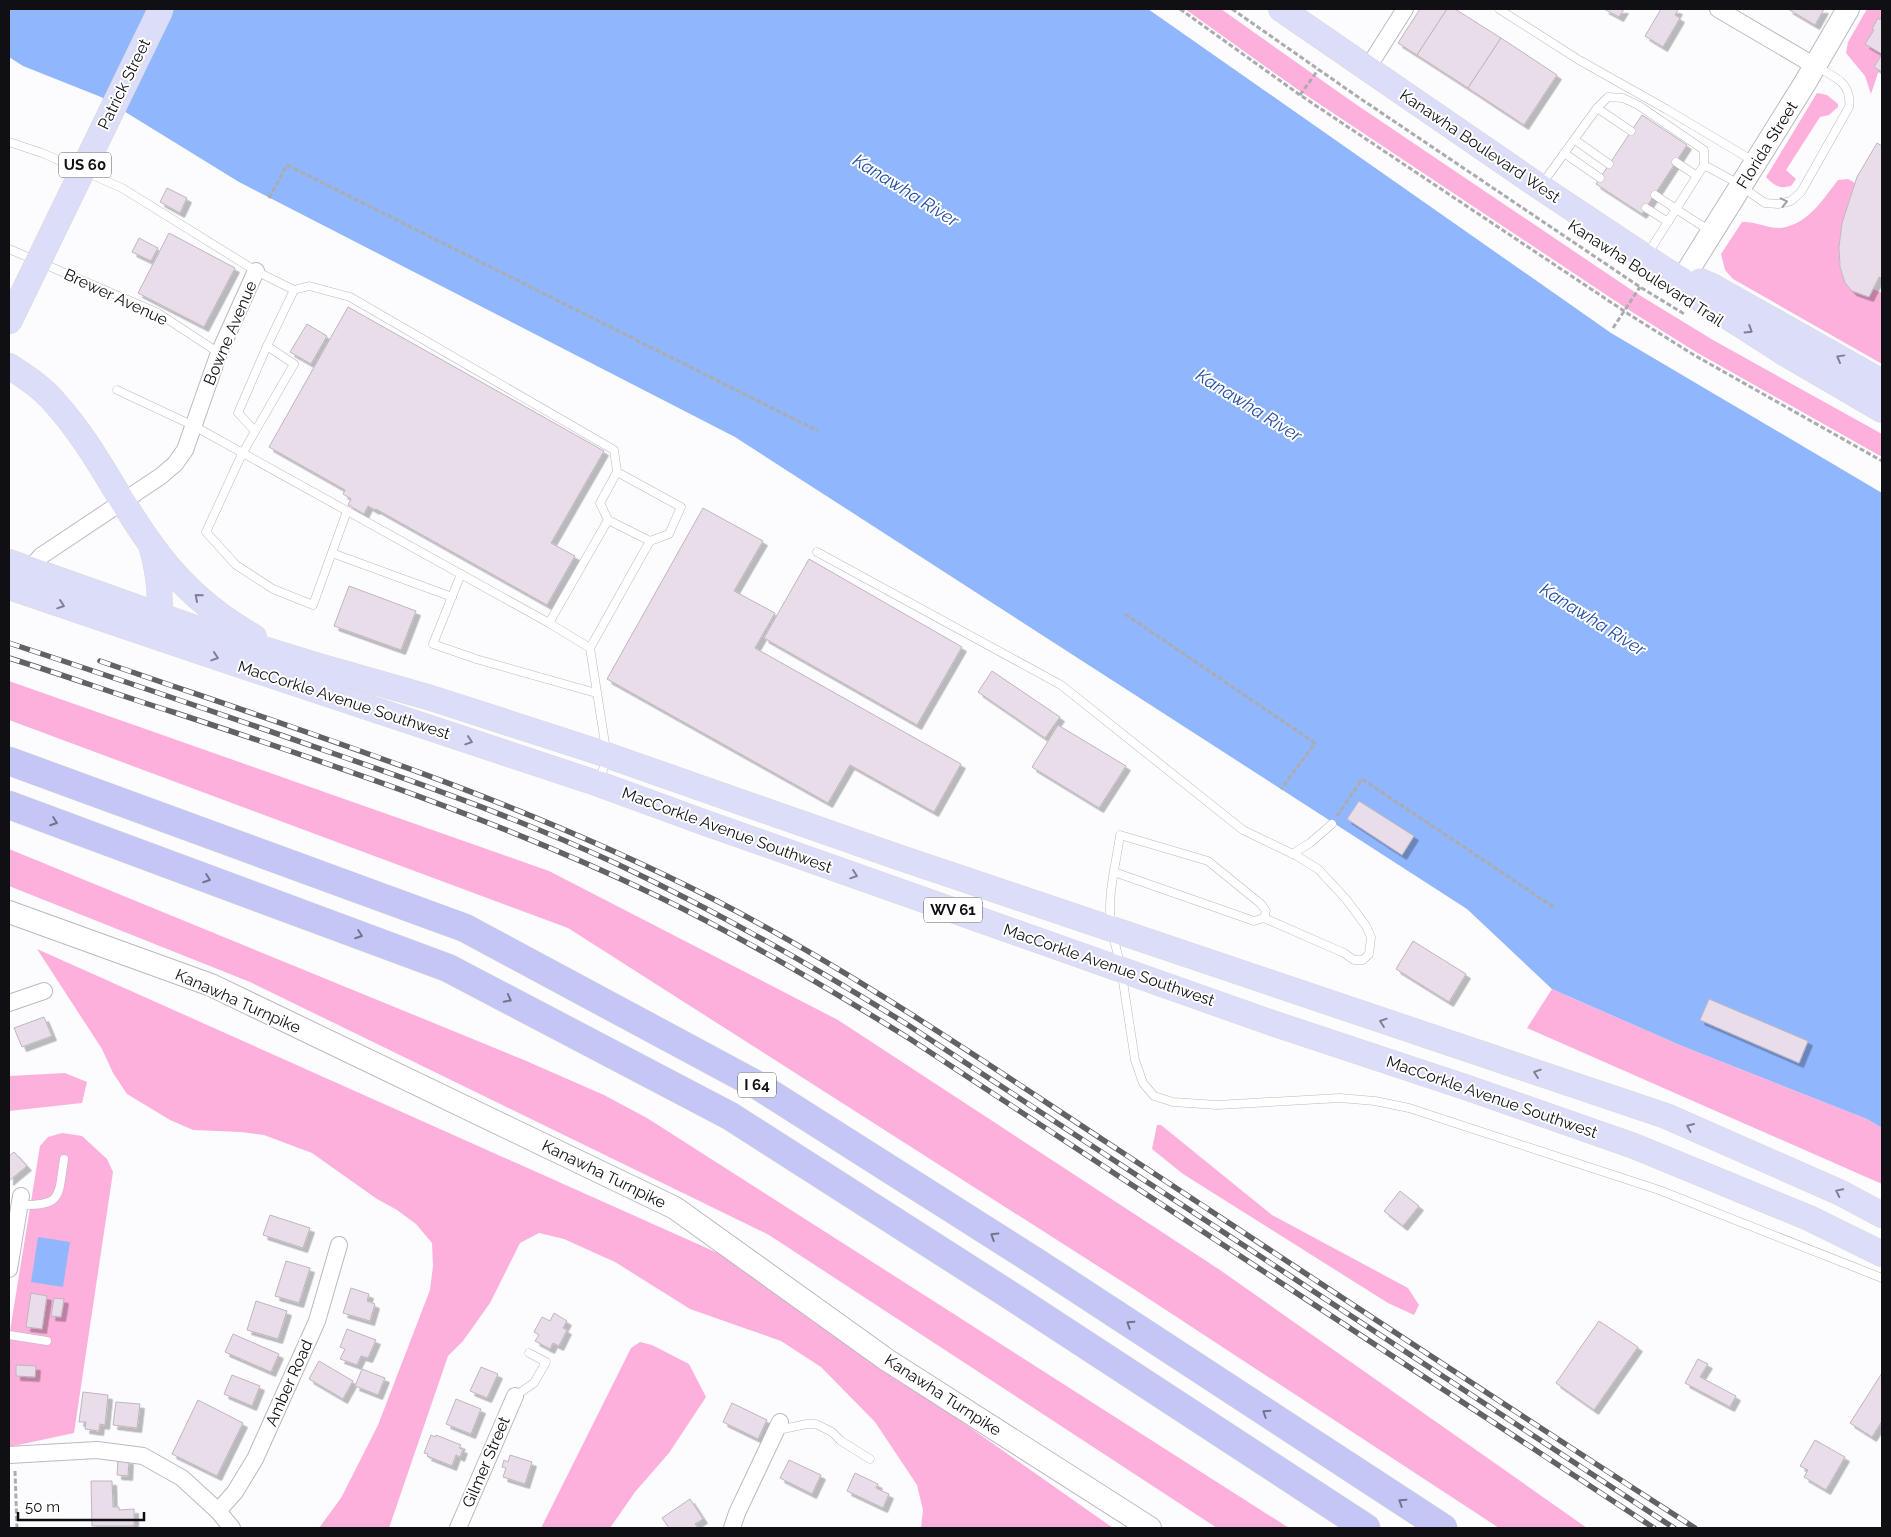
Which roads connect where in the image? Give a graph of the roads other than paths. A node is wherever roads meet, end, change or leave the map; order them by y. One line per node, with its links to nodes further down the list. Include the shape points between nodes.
1 (161, 9): 32 (main road, Patrick Street / US 60, bridge)
2 (1281, 9): 8 (main road, Kanawha Boulevard West)
3 (1405, 9): 8 (street)
4 (1499, 9): 15 (lane, via 1579,60)
5 (1718, 9): 7 (street)
6 (1848, 9): 7 (main road, Florida Street)
7 (1815, 66): 15 (main road, Florida Street); 21 (lane, one-way to 7, via 1765,203 1791,201 1801,192 1849,107 1847,89 1839,80)
8 (1368, 69): 20 (main road, Kanawha Boulevard West)
9 (1597, 108): 10 (lane); 11 (lane); 17 (lane, via 1608,97 1622,98 1638,105 1704,150)
10 (1631, 131)
11 (1575, 140): 13 (lane); 16 (lane)
12 (9, 142): 29 (lane, Bowne Avenue, via 122,188)
13 (1564, 153): 19 (lane); 20 (lane)
14 (1676, 162): 18 (lane)
15 (1756, 162): 21 (main road, Florida Street)
16 (1609, 164)
17 (1704, 165): 18 (lane); 21 (lane)
18 (1697, 176): 24 (lane)
19 (1600, 178)
20 (1540, 187): 28 (main road, Kanawha Boulevard West)
21 (1740, 187): 26 (main road, Florida Street)
22 (1655, 195): 24 (lane)
23 (1646, 208): 25 (lane)
24 (1676, 209): 25 (lane); 26 (lane)
25 (1668, 222): 28 (lane)
26 (1712, 233): 30 (main road, Florida Street)
27 (9, 249): 34 (lane, Brewer Avenue, via 158,313)
28 (1646, 257): 30 (main road, Kanawha Boulevard West)
29 (256, 271): 31 (lane); 34 (street, Bowne Avenue)
30 (1682, 280): 36 (main road, Kanawha Boulevard West, one-way to 30, via 1703,282); 38 (main road, Kanawha Boulevard West, one-way to 38, via 1702,300)
31 (294, 290): 33 (lane); 42 (lane, via 309,286 350,297 614,450)
32 (9, 322)
33 (267, 346): 40 (lane, via 238,413); 40 (lane, via 294,364)
34 (219, 353): 39 (street, Bowne Avenue)
35 (9, 366): 43 (main road, via 56,403)
36 (1882, 382)
37 (117, 390): 39 (lane)
38 (1882, 410)
39 (194, 426): 41 (lane); 43 (street, Bowne Avenue, via 185,450 174,464)
40 (255, 431): 41 (lane)
41 (242, 454): 44 (lane); 49 (lane, via 206,532 236,565 274,588 312,605)
42 (617, 472): 45 (lane, via 600,503); 46 (lane, via 681,507 669,534)
43 (123, 501): 47 (main road); 51 (street, Bowne Avenue)
44 (347, 511): 49 (lane); 50 (lane)
45 (608, 520): 46 (lane); 53 (lane)
46 (650, 541): 55 (lane)
47 (150, 544): 54 (main road, via 160,585); 56 (main road, one-way to 47, via 234,626 195,596)
48 (817, 552): 63 (lane, via 1061,685 1243,830)
49 (332, 553): 52 (lane)
50 (461, 574): 52 (lane); 53 (lane)
51 (15, 577): 54 (main road, MacCorkle Avenue Southwest / WV 61)
52 (452, 597): 57 (lane, via 433,644)
53 (549, 623): 55 (lane)
54 (158, 626): 56 (main road, MacCorkle Avenue Southwest / WV 61, via 195,628); 60 (main road, MacCorkle Avenue Southwest / WV 61, one-way to 60)
55 (590, 648): 57 (lane)
56 (315, 665): 58 (main road, MacCorkle Avenue Southwest / WV 61, via 431,698)
57 (596, 693): 58 (lane)
58 (607, 756): 60 (lane); 67 (main road, MacCorkle Avenue Southwest / WV 61)
59 (9, 761): 91 (highway, I 64, one-way to 59, via 1039,1264 757,1085 465,928)
60 (599, 784): 68 (main road, MacCorkle Avenue Southwest / WV 61, one-way to 68)
61 (9, 805): 90 (highway, I 64, one-way to 90, via 448,968 730,1116)
62 (1332, 824): 63 (lane, via 1310,844)
63 (1292, 854): 66 (lane, via 1318,869 1346,899 1372,937 1370,954 1363,960 1354,960)
64 (1114, 872): 66 (lane, via 1254,921); 66 (lane, via 1120,835 1208,861 1261,904 1266,911); 67 (lane, via 1109,907)
65 (9, 912): 89 (main road, Kanawha Turnpike, via 211,985 675,1208 887,1360)
66 (1264, 918)
67 (1112, 929): 68 (lane); 73 (main road, MacCorkle Avenue Southwest / WV 61, one-way to 67, via 1841,1193 1666,1116)
68 (1121, 969): 75 (main road, MacCorkle Avenue Southwest / WV 61, via 1634,1146 1809,1218); 77 (lane, via 1135,1060 1143,1083 1154,1096 1173,1102 1217,1105 1340,1098 1410,1108 1659,1190)
69 (44, 991): 70 (street)
70 (9, 1002)
71 (64, 1159): 72 (lane, via 55,1199 34,1205)
72 (20, 1200): 76 (street)
73 (1882, 1215)
74 (339, 1245): 85 (street, Amber Road, via 317,1321 255,1459 235,1492)
75 (1882, 1254)
76 (9, 1269)
77 (1882, 1278)
78 (9, 1335): 79 (lane)
79 (47, 1341)
80 (529, 1352): 81 (lane, via 546,1362 534,1383)
81 (515, 1396): 87 (street, Gilmer Street)
82 (778, 1426): 84 (lane, via 816,1424); 88 (street)
83 (12, 1455): 85 (street, via 97,1450 143,1456 182,1478)
84 (870, 1458)
85 (218, 1511): 86 (street)
86 (232, 1528)
87 (458, 1528)
88 (732, 1528)
89 (1150, 1528)
90 (1366, 1528)
91 (1443, 1528)

